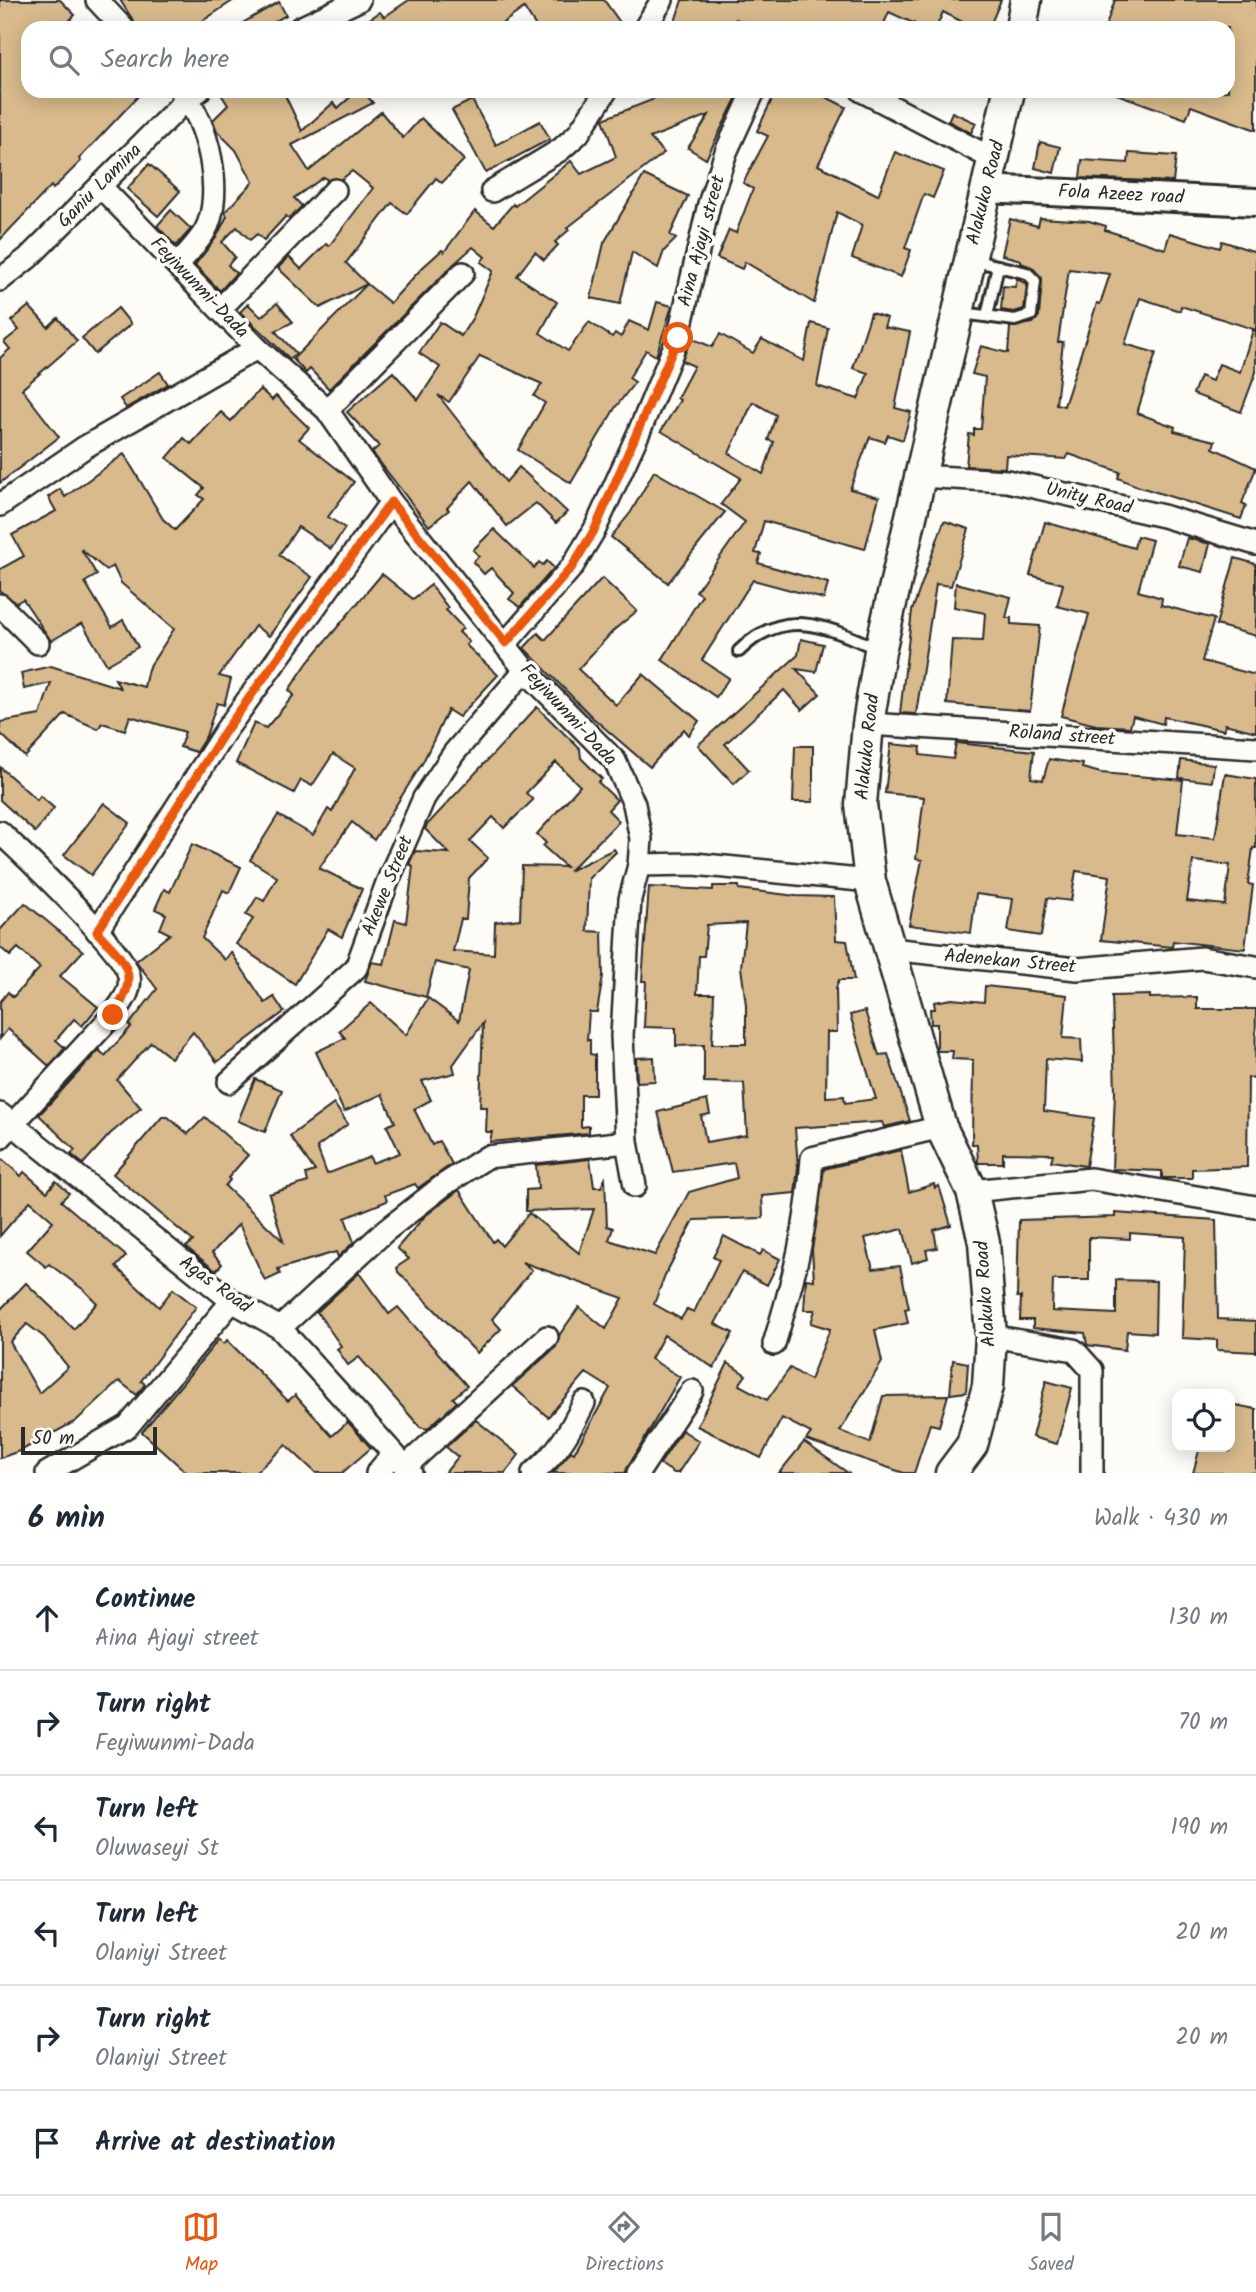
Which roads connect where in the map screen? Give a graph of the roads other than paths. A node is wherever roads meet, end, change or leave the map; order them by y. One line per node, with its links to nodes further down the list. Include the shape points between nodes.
1 (97, 0): 5 (street)
2 (359, 0): 6 (street)
3 (662, 0): 7 (street)
4 (1026, 0): 8 (main road)
5 (116, 21)
6 (315, 21)
7 (649, 21)
8 (1022, 21)
9 (184, 98): 16 (street, Ganiu Lamina)
10 (191, 98): 22 (street, via 212,163 214,194 206,230)
11 (601, 98): 19 (street, via 578,134 560,150)
12 (751, 98): 36 (street, Aina Ajayi street, via 709,204 678,338 606,505 572,567)
13 (875, 98): 15 (street)
14 (1008, 98): 15 (main road, Alakuko Road)
15 (995, 160): 17 (main road, Alakuko Road)
16 (101, 187): 22 (street, Feyiwunmi-Dada); 24 (street, Ganiu Lamina)
17 (986, 189): 20 (street, Fola Azeez road); 21 (main road, Alakuko Road)
18 (335, 190): 25 (street)
19 (492, 191)
20 (1256, 202)
21 (984, 263): 26 (main road, Alakuko Road); 27 (lane); 27 (lane, via 1033,277 1035,297 1031,315 1015,320)
22 (178, 265): 25 (street, Feyiwunmi-Dada)
23 (463, 273): 29 (street)
24 (0, 281)
25 (220, 309): 28 (street, Feyiwunmi-Dada)
26 (957, 313): 27 (lane); 30 (main road, Alakuko Road)
27 (987, 316)
28 (257, 348): 29 (street, Feyiwunmi-Dada); 32 (street, via 85,447)
29 (327, 410): 31 (street, Feyiwunmi-Dada)
30 (918, 476): 33 (street, Unity Road, via 1007,481 1163,516); 37 (main road, Alakuko Road)
31 (391, 502): 36 (street, Feyiwunmi-Dada); 45 (street, via 226,730)
32 (0, 505)
33 (1256, 544)
34 (0, 605): 35 (street)
35 (38, 643)
36 (506, 643): 39 (street, Feyiwunmi-Dada)
37 (880, 650): 38 (lane, via 806,623 768,629); 40 (main road, Alakuko Road)
38 (739, 651)
39 (525, 670): 43 (street, Feyiwunmi-Dada, via 615,761 634,804 641,839); 48 (street, Akewe Street, via 454,753 424,798 356,968)
40 (868, 724): 41 (street, Roland street); 44 (main road, Alakuko Road, via 861,804)
41 (1256, 748)
42 (0, 832): 45 (street)
43 (639, 865): 44 (street, via 694,864); 51 (street, Feyiwunmi-Dada, via 631,900 622,1035)
44 (870, 881): 46 (main road, Alakuko Road)
45 (97, 932): 49 (street, via 120,956 129,977 127,995 113,1015)
46 (890, 949): 47 (street, Adenekan Street, via 1077,970 1202,957); 50 (main road, Alakuko Road)
47 (1256, 967)
48 (229, 1082)
49 (4, 1125): 55 (street, Agas Road)
50 (941, 1127): 53 (main road, Alakuko Road); 59 (street, via 812,1158 809,1210)
51 (627, 1142): 52 (street, Feyiwunmi-Dada); 56 (street, via 487,1157 384,1232)
52 (635, 1186)
53 (972, 1191): 54 (street, via 1091,1179); 57 (main road, Alakuko Road, via 984,1242)
54 (1256, 1207)
55 (232, 1301): 56 (street, Agas Road); 63 (street, via 128,1426)
56 (280, 1328): 62 (street, Agas Road)
57 (991, 1335): 67 (main road, Alakuko Road, via 988,1386 971,1445); 68 (street, via 1074,1350 1093,1370)
58 (547, 1337): 62 (street)
59 (774, 1345)
60 (692, 1391): 66 (street)
61 (584, 1403): 65 (street, via 566,1438)
62 (403, 1465): 64 (street)
63 (47, 1473)
64 (377, 1473)
65 (533, 1473)
66 (638, 1473)
67 (951, 1473)
68 (1092, 1473)

